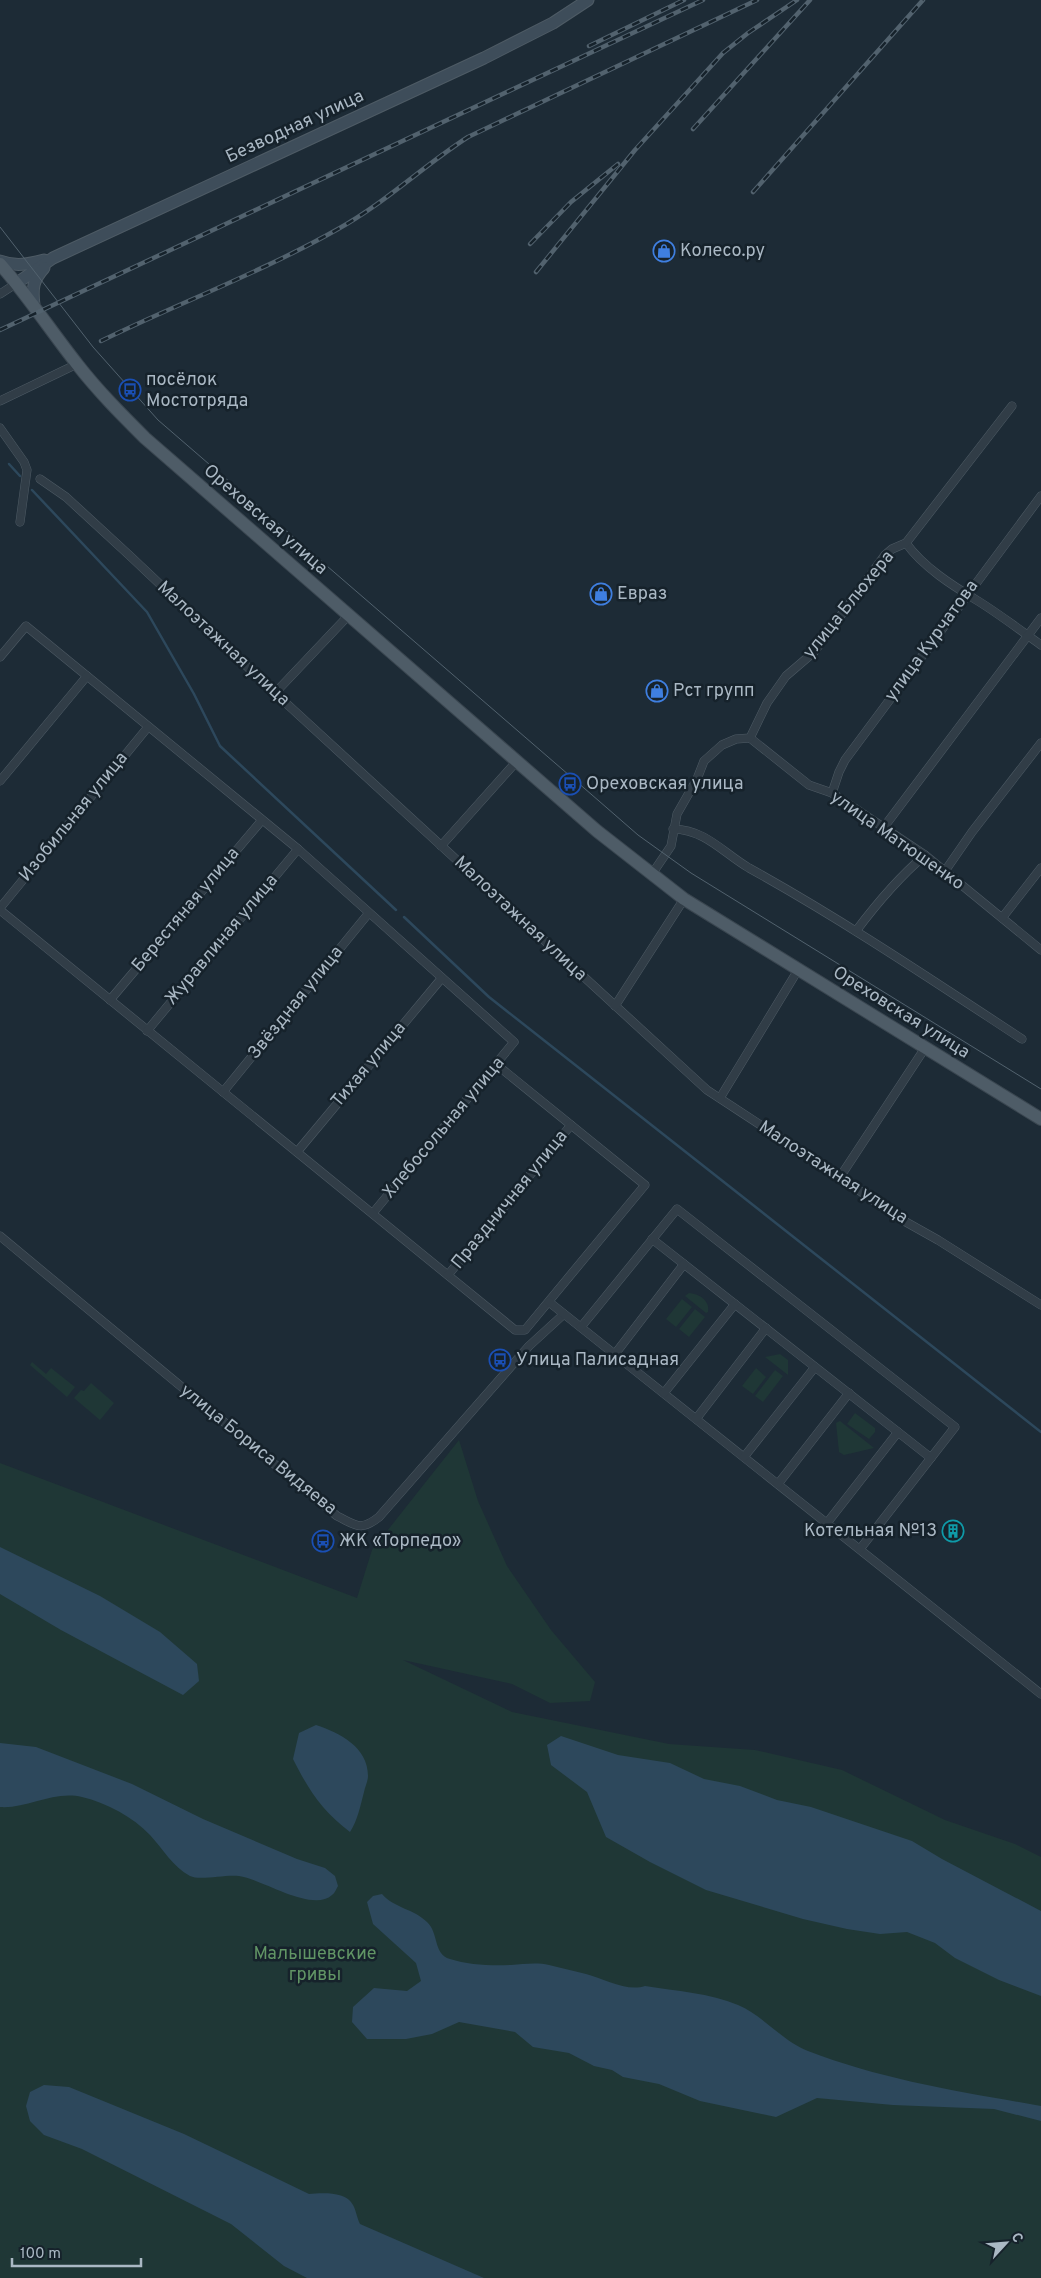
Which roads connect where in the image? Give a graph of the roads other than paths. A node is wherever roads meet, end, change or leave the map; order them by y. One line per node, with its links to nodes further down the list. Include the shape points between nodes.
1 (588, 0): 2 (main road, Безводная улица, via 553,23 484,58)
2 (53, 258): 3 (main road, via 21,265); 4 (main road, Безводная улица); 6 (main road, via 34,281)
3 (0, 262): 4 (main road, Ореховская улица)
4 (17, 283): 5 (street); 6 (main road, Ореховская улица)
5 (0, 294)
6 (34, 304): 7 (main road, Ореховская улица)
7 (76, 364): 8 (street); 16 (main road, Ореховская улица, via 152,444)
8 (0, 401)
9 (1012, 406): 14 (street, улица Блюхера)
10 (0, 428): 13 (street, via 27,470)
11 (40, 480): 22 (street, Малоэтажная улица, via 66,497)
12 (1041, 496): 15 (street, улица Курчатова)
13 (20, 522)
14 (906, 543): 15 (street); 24 (street, улица Блюхера, via 885,555 814,652 786,676 767,703)
15 (966, 596): 18 (street); 28 (street, улица Курчатова, via 845,760)
16 (348, 616): 22 (street); 26 (main road, Ореховская улица)
17 (1041, 618): 18 (street)
18 (1028, 636): 19 (street); 30 (street)
19 (1041, 645)
20 (0, 657): 21 (street, via 26,626)
21 (87, 676): 23 (street); 27 (street)
22 (274, 693): 32 (street, Малоэтажная улица)
23 (148, 726): 29 (street); 39 (street, Изобильная улица)
24 (750, 738): 28 (street, улица Матюшенко, via 809,785); 31 (street, via 736,739 709,754 677,814)
25 (1041, 743): 36 (street)
26 (517, 761): 32 (street); 37 (main road, Ореховская улица)
27 (0, 781)
28 (832, 792): 30 (street, улица Матюшенко)
29 (262, 820): 33 (street); 46 (street, Берестяная улица)
30 (884, 827): 34 (street, улица Матюшенко)
31 (673, 829): 37 (street, via 671,846); 42 (street, via 700,835)
32 (441, 846): 47 (street, Малоэтажная улица)
33 (298, 849): 40 (street); 48 (street, Журавлиная улица)
34 (925, 855): 36 (street, улица Матюшенко); 42 (street, via 905,872)
35 (1041, 868): 41 (street)
36 (945, 871): 41 (street, улица Матюшенко)
37 (652, 874): 38 (main road, Ореховская улица)
38 (684, 899): 44 (main road, Ореховская улица); 47 (street)
39 (0, 909): 46 (street)
40 (368, 914): 45 (street); 52 (street, Звёздная улица)
41 (1002, 918): 43 (street, улица Матюшенко)
42 (856, 931): 49 (street)
43 (1041, 950)
44 (798, 970): 50 (main road, Ореховская улица); 53 (street)
45 (441, 979): 51 (street, Хлебосольная улица, via 514,1042); 56 (street, Тихая улица)
46 (110, 1000): 48 (street)
47 (615, 1006): 53 (street, Малоэтажная улица, via 707,1090)
48 (147, 1031): 52 (street)
49 (1022, 1039)
50 (925, 1048): 54 (main road, Ореховская улица); 57 (street)
51 (497, 1065): 55 (street); 58 (street, Хлебосольная улица)
52 (223, 1092): 56 (street)
53 (720, 1098): 57 (street, Малоэтажная улица)
54 (1041, 1119)
55 (572, 1125): 62 (street, Праздничная улица); 63 (street, via 645,1185)
56 (297, 1152): 58 (street)
57 (840, 1177): 65 (street, Малоэтажная улица, via 897,1217)
58 (373, 1213): 62 (street)
59 (0, 1236): 66 (street, улица Бориса Видяева, via 336,1516 360,1527 368,1526 379,1517 529,1346)
60 (652, 1240): 61 (street); 67 (street); 76 (street, via 676,1209 785,1294 955,1427)
61 (684, 1264): 64 (street); 69 (street)
62 (448, 1275): 63 (street, via 521,1332)
63 (549, 1302): 66 (street)
64 (735, 1304): 68 (street); 71 (street)
65 (1041, 1305)
66 (564, 1314): 67 (street)
67 (581, 1327): 69 (street)
68 (766, 1328): 70 (street); 73 (street)
69 (615, 1354): 71 (street)
70 (815, 1366): 72 (street); 75 (street)
71 (664, 1393): 73 (street)
72 (849, 1393): 74 (street); 77 (street)
73 (696, 1419): 75 (street)
74 (898, 1432): 76 (street); 78 (street)
75 (744, 1457): 77 (street)
76 (931, 1458): 79 (street)
77 (778, 1484): 78 (street)
78 (827, 1523): 79 (street)
79 (860, 1549): 80 (street)
80 (1041, 1694)

